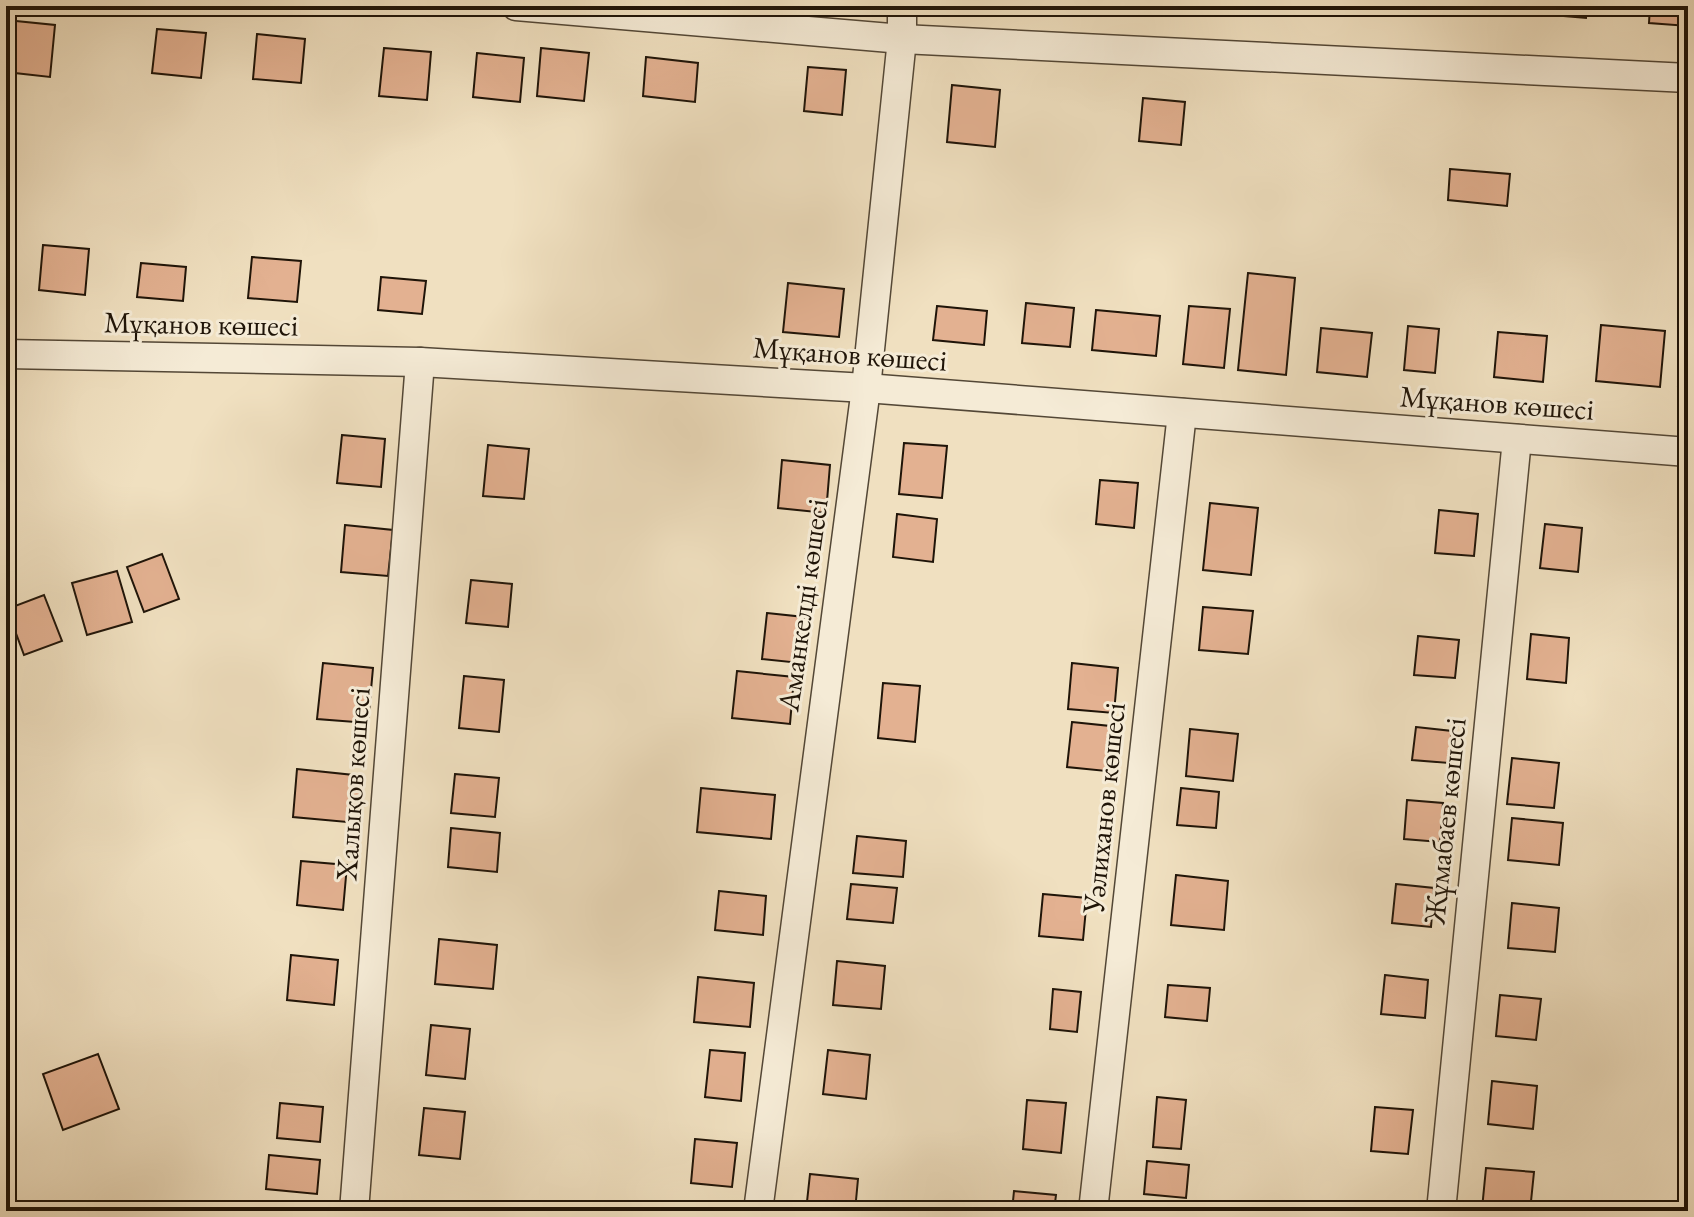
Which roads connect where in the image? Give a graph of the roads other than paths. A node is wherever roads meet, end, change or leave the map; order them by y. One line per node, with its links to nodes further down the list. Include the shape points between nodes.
1 (516, 6): 3 (street)
2 (902, 6): 3 (street, Аманкелді көшесі)
3 (902, 39): 4 (street); 7 (street, Аманкелді көшесі)
4 (1688, 78)
5 (6, 354): 6 (street, Мұқанов көшесі)
6 (420, 362): 7 (street, Мұқанов көшесі); 11 (street, Халықов көшесі)
7 (866, 388): 8 (street, Мұқанов көшесі); 12 (street, Аманкелді көшесі)
8 (1182, 413): 9 (street, Мұқанов көшесі); 13 (street, Уәлиханов көшесі)
9 (1517, 439): 10 (street, Мұқанов көшесі); 14 (street, Жұмабаев көшесі)
10 (1688, 452)
11 (354, 1211)
12 (758, 1211)
13 (1093, 1211)
14 (1441, 1211)

